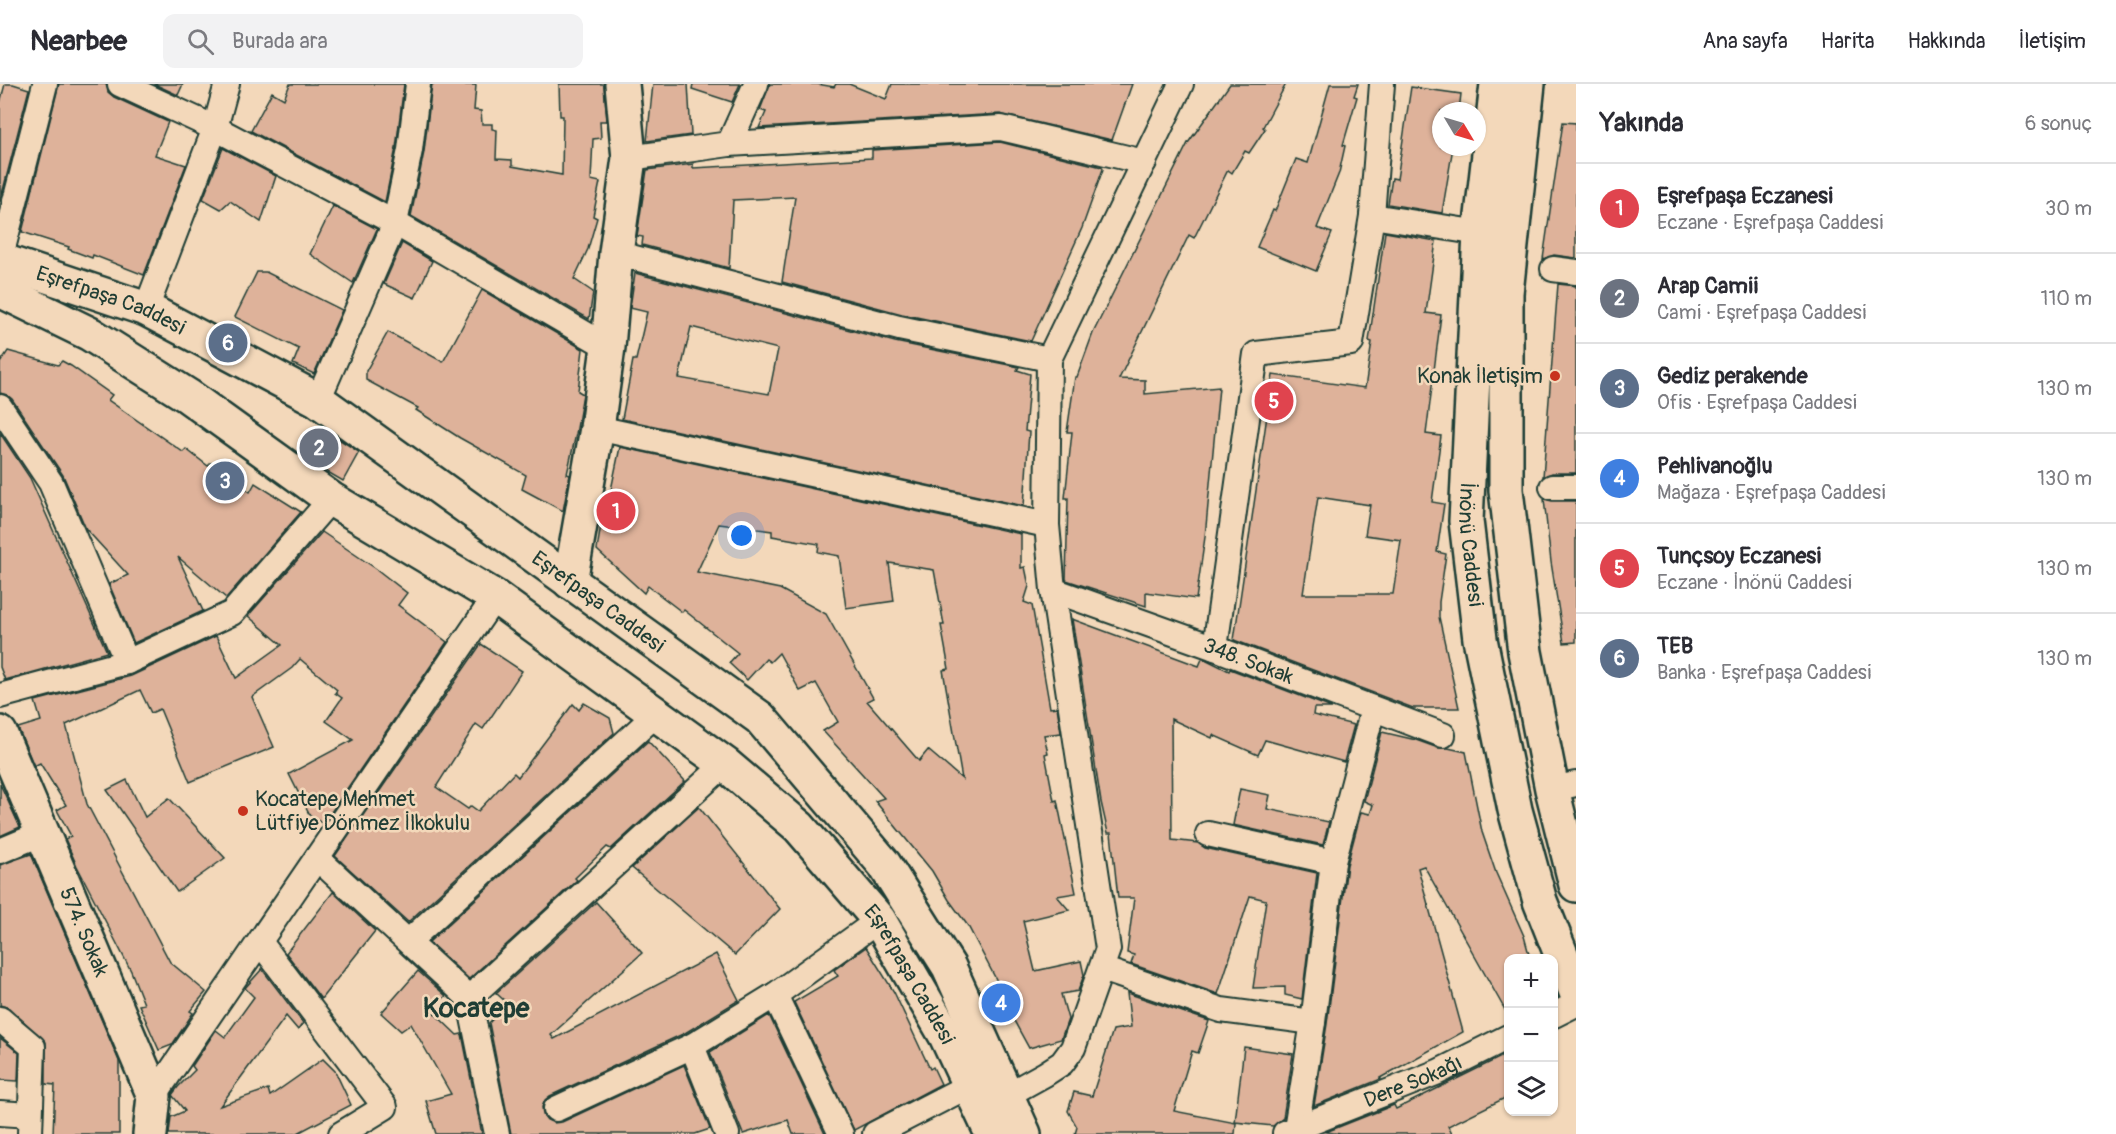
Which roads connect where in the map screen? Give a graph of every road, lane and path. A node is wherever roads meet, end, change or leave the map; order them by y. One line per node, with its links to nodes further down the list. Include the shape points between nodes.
1 (45, 84): 19 (street)
2 (120, 84): 11 (street)
3 (227, 84): 11 (street)
4 (418, 84): 16 (street, via 411,150)
5 (622, 84): 13 (main road)
6 (756, 84): 12 (street)
7 (1181, 84): 14 (street)
8 (1382, 84): 15 (street)
9 (1497, 84): 17 (main road, İnönü Caddesi)
10 (1528, 84): 41 (main road, İnönü Caddesi, via 1506,293 1506,490 1525,652)
11 (215, 128): 16 (street); 20 (street)
12 (729, 144): 13 (street); 14 (street, via 1001,128)
13 (629, 158): 18 (main road)
14 (1144, 162): 22 (street)
15 (1372, 216): 17 (street); 33 (street, via 1351,343 1256,354)
16 (395, 223): 21 (street); 23 (street)
17 (1480, 233): 52 (main road, İnönü Caddesi, via 1466,521 1480,639 1515,810 1540,902)
18 (616, 253): 21 (main road); 22 (street, via 899,328)
19 (1, 282): 20 (main road, Eşrefpaşa Caddesi); 28 (main road, Eşrefpaşa Caddesi, via 188,396)
20 (146, 309): 23 (main road, Eşrefpaşa Caddesi)
21 (608, 347): 25 (main road)
22 (1049, 359): 29 (street)
23 (318, 400): 30 (main road, Eşrefpaşa Caddesi)
24 (0, 407): 34 (street, via 51,483)
25 (597, 428): 29 (street); 30 (main road)
26 (1552, 487): 27 (street)
27 (1576, 487)
28 (331, 499): 32 (main road, Eşrefpaşa Caddesi); 34 (street, via 232,613)
29 (1047, 525): 31 (street)
30 (570, 582): 62 (main road, Eşrefpaşa Caddesi, via 760,718 877,855 949,968)
31 (1053, 590): 33 (street, 348. Sokak); 51 (street, via 1108,949)
32 (495, 597): 37 (main road, Eşrefpaşa Caddesi); 45 (street)
33 (1215, 648): 36 (street, 348. Sokak)
34 (127, 662): 35 (street)
35 (0, 696)
36 (1373, 709): 39 (street, 348. Sokak); 46 (street)
37 (655, 715): 40 (main road, Eşrefpaşa Caddesi); 49 (street)
38 (0, 733): 42 (main road, 574. Sokak)
39 (1443, 735)
40 (725, 764): 48 (main road, Eşrefpaşa Caddesi, via 799,828); 54 (street)
41 (1564, 786): 47 (main road, İnönü Caddesi)
42 (42, 833): 44 (street); 63 (main road, 574. Sokak)
43 (1208, 834): 46 (street)
44 (0, 851)
45 (317, 858): 49 (street); 50 (street)
46 (1333, 862): 58 (street)
47 (1576, 885)
48 (879, 920): 53 (street); 61 (main road, Eşrefpaşa Caddesi, via 946,1036)
49 (409, 941): 54 (street)
50 (260, 942): 63 (street); 69 (street, via 385,1107)
51 (1102, 969): 58 (street, via 1221,1010); 62 (street, via 1073,1048 1062,1063)
52 (1576, 992)
53 (775, 995): 60 (street); 72 (street)
54 (469, 998): 70 (street)
55 (1576, 1004): 56 (street)
56 (1558, 1013)
57 (0, 1019): 66 (street, via 33,1047)
58 (1312, 1022): 67 (street)
59 (1504, 1039): 67 (street, Dere Sokağı, via 1438,1072)
60 (692, 1046): 64 (street); 71 (street)
61 (968, 1086): 73 (street); 74 (main road, Eşrefpaşa Caddesi)
62 (1007, 1095): 75 (main road, Eşrefpaşa Caddesi)
63 (154, 1096): 68 (main road, 574. Sokak)
64 (556, 1109)
65 (0, 1113): 66 (street)
66 (30, 1124)
67 (1288, 1131)
68 (150, 1134)
69 (340, 1134)
70 (497, 1134)
71 (727, 1134)
72 (841, 1134)
73 (875, 1134)
74 (992, 1134)
75 (1024, 1134)

